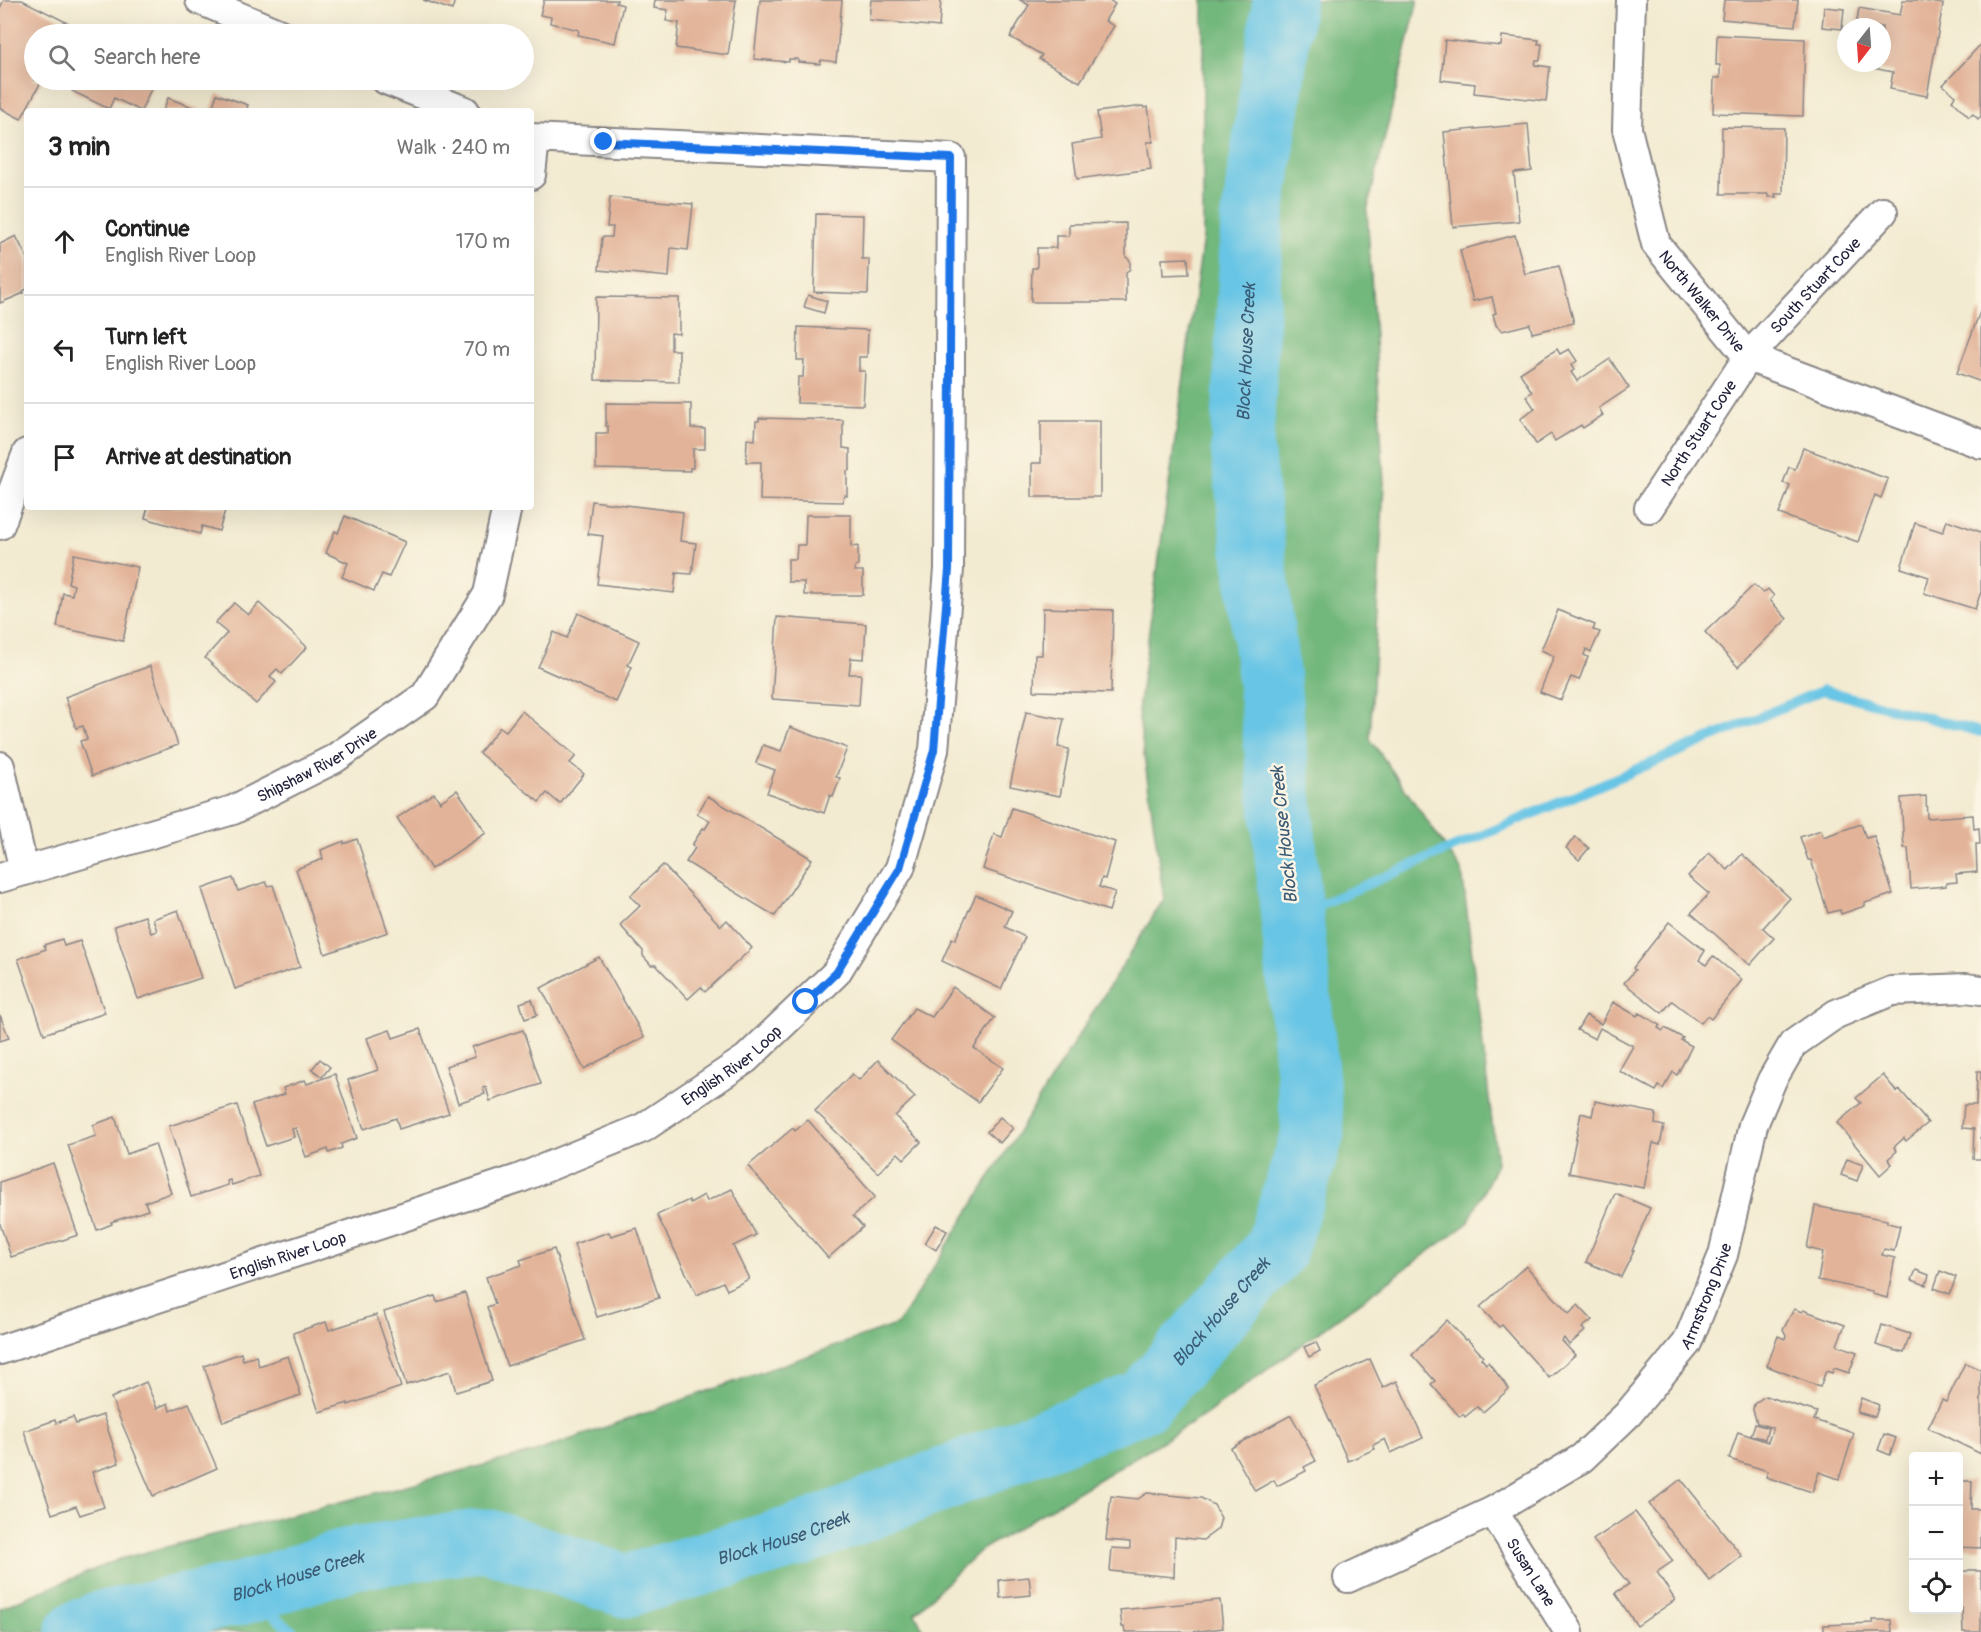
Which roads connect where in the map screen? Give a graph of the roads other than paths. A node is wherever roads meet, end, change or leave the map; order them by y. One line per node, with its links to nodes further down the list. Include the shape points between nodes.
1 (200, 0): 3 (street)
2 (1631, 0): 8 (street, North Walker Drive, via 1627,129 1656,244)
3 (256, 24)
4 (411, 90): 5 (street)
5 (457, 108)
6 (534, 138): 17 (street, English River Loop, via 951,158 949,569 934,750 900,868 836,973 746,1059 643,1128 518,1179)
7 (1883, 212): 8 (street, South Stuart Cove)
8 (1748, 357): 9 (street, North Walker Drive); 11 (street, North Stuart Cove)
9 (1981, 444)
10 (24, 461): 13 (street)
11 (1649, 508)
12 (506, 510): 15 (street, Shipshaw River Drive, via 488,594 425,696 334,759 233,810)
13 (0, 525)
14 (0, 766): 15 (street)
15 (12, 874)
16 (1981, 990): 18 (street, Armstrong Drive, via 1892,991 1836,1014 1793,1044 1753,1125 1723,1256 1687,1343 1628,1414 1582,1458)
17 (0, 1350)
18 (1493, 1511): 19 (street, Armstrong Drive); 20 (street, Susan Lane)
19 (1348, 1578)
20 (1569, 1632)

